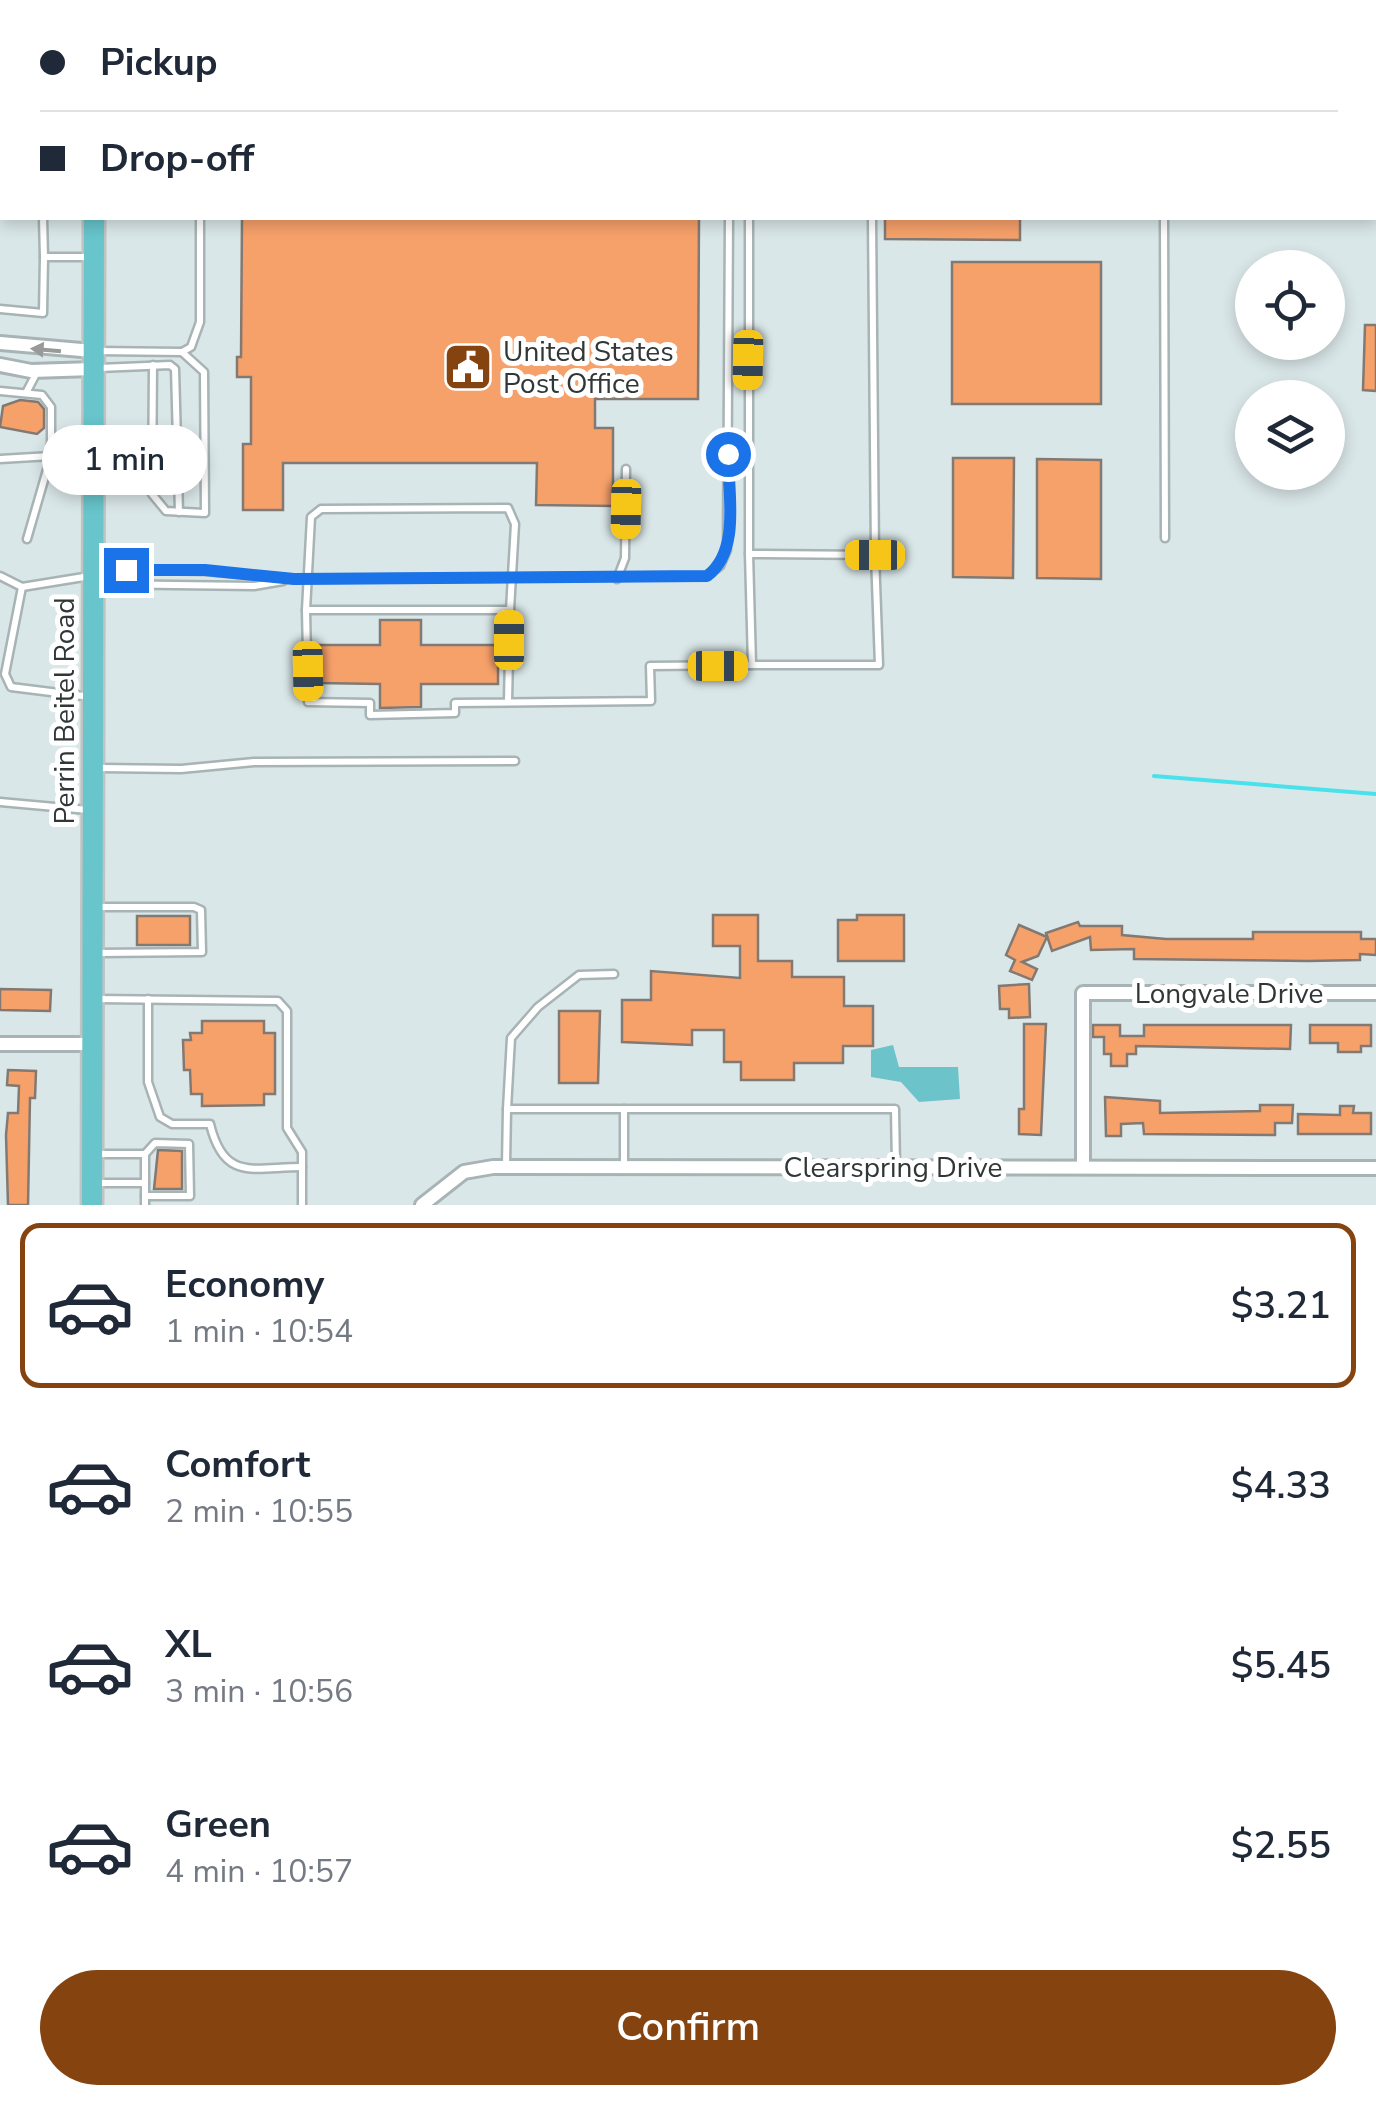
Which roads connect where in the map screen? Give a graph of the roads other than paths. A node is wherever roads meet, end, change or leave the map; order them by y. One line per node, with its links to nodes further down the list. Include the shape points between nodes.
1 (43, 220): 8 (lane)
2 (94, 220): 9 (main road, Perrin Beitel Road)
3 (200, 220): 12 (lane, via 200,322 191,347)
4 (729, 220): 33 (lane, via 727,550 707,576)
5 (750, 220): 26 (lane)
6 (872, 220): 27 (lane)
7 (1164, 220): 25 (lane)
8 (44, 257): 9 (lane); 10 (lane, via 43,313)
9 (94, 257): 13 (main road, Perrin Beitel Road)
10 (0, 309)
11 (0, 343): 13 (street, one-way to 11)
12 (182, 352): 13 (lane); 23 (lane, via 206,378 205,513)
13 (93, 360): 15 (lane); 16 (street); 20 (main road, Perrin Beitel Road)
14 (0, 365): 16 (street)
15 (153, 365): 23 (lane, via 152,494 166,511); 23 (lane, via 170,365 178,376)
16 (37, 372): 18 (lane)
17 (0, 391): 18 (lane)
18 (26, 393): 19 (lane, via 42,395 51,407)
19 (51, 456): 20 (lane); 21 (lane); 24 (lane)
20 (93, 458): 29 (main road, Perrin Beitel Road)
21 (0, 459)
22 (626, 469): 33 (lane, via 625,558)
23 (179, 512)
24 (27, 538)
25 (1165, 538)
26 (749, 554): 27 (lane); 37 (lane)
27 (875, 555): 37 (lane, via 879,665)
28 (0, 576): 34 (lane)
29 (92, 576): 30 (lane, via 205,570); 30 (lane, via 254,586); 34 (lane); 38 (main road, Perrin Beitel Road)
30 (294, 579): 31 (lane)
31 (306, 579): 32 (lane); 32 (lane, via 311,517 322,509 508,508 515,524); 35 (lane)
32 (514, 579): 33 (lane); 36 (lane)
33 (617, 579)
34 (22, 587): 38 (lane, via 5,674 11,687)
35 (306, 610): 36 (lane); 39 (lane, via 308,702 370,702 370,715 455,713 455,704)
36 (510, 610): 39 (lane)
37 (752, 665): 39 (lane, via 650,666 651,701)
38 (92, 698): 41 (main road, Perrin Beitel Road)
39 (508, 701)
40 (515, 761): 41 (lane)
41 (92, 768): 43 (main road, Perrin Beitel Road)
42 (0, 802): 43 (lane)
43 (92, 810): 44 (main road, Perrin Beitel Road)
44 (92, 908): 45 (main road, Perrin Beitel Road); 45 (lane, via 194,907 201,910 204,946 202,952)
45 (92, 953): 48 (main road, Perrin Beitel Road)
46 (614, 974): 52 (lane, via 579,975 511,1038)
47 (1376, 993): 60 (street, Longvale Drive, via 1083,993)
48 (92, 998): 49 (lane); 51 (main road, Perrin Beitel Road)
49 (148, 999): 56 (lane, via 148,1082 160,1117 172,1124 210,1124 221,1157 235,1168); 56 (lane, via 278,1001 287,1011 286,1128 302,1152)
50 (0, 1044): 51 (street)
51 (92, 1044): 54 (main road, Perrin Beitel Road)
52 (507, 1108): 53 (lane); 57 (lane)
53 (624, 1109): 58 (lane); 59 (lane, via 895,1109)
54 (91, 1154): 55 (lane); 62 (main road, Perrin Beitel Road)
55 (144, 1154): 63 (lane); 65 (lane, via 156,1143 189,1144 190,1196)
56 (302, 1167): 67 (lane)
57 (506, 1167): 58 (street, Clearspring Drive); 64 (street, Clearspring Drive, via 464,1172)
58 (624, 1167): 59 (street, Clearspring Drive)
59 (896, 1167): 60 (street, Clearspring Drive)
60 (1083, 1167): 61 (street, Clearspring Drive)
61 (1376, 1168)
62 (91, 1183): 63 (lane); 66 (main road, Perrin Beitel Road)
63 (145, 1183): 65 (lane)
64 (439, 1199): 68 (street, Clearspring Drive)
65 (145, 1200)
66 (92, 1205)
67 (302, 1205)
68 (422, 1205)

